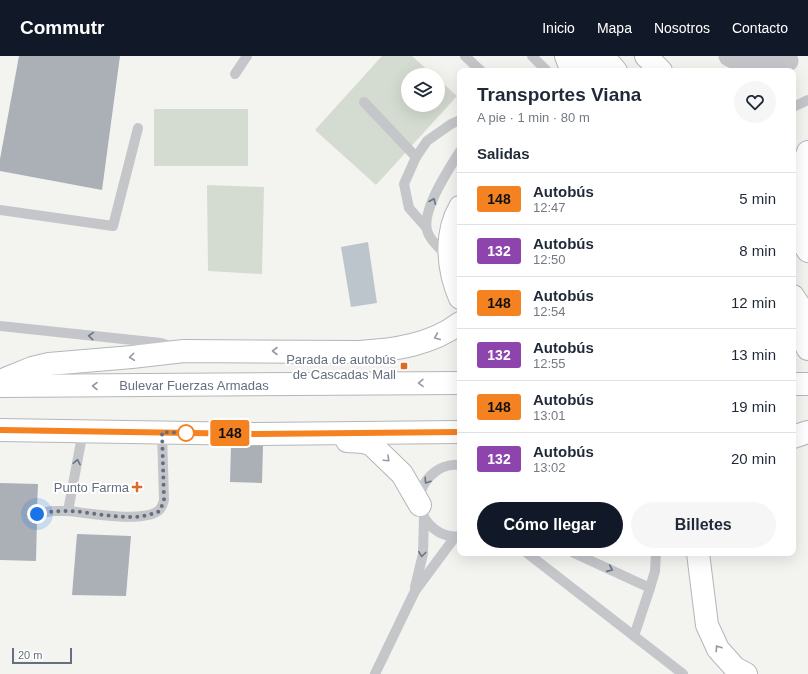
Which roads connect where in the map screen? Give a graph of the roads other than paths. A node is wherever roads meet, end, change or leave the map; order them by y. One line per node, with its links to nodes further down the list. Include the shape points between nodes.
1 (247, 56): 18 (lane)
2 (465, 56): 11 (lane)
3 (532, 56): 12 (lane)
4 (566, 56): 13 (main road)
5 (578, 56): 14 (main road)
6 (603, 56): 15 (main road)
7 (631, 56): 16 (main road)
8 (646, 56): 17 (main road)
9 (729, 56): 10 (street, via 750,64 766,66)
10 (788, 63)
11 (478, 68)
12 (544, 68)
13 (571, 68)
14 (589, 68)
15 (613, 68)
16 (642, 68)
17 (658, 68)
18 (235, 74)
19 (808, 100): 21 (lane)
20 (364, 102): 26 (lane)
21 (796, 106)
22 (457, 121): 26 (lane, via 427,141)
23 (138, 128): 27 (lane, via 113,226)
24 (808, 152): 29 (main road, via 800,175)
25 (457, 156): 30 (lane, one-way to 25, via 428,212 442,180)
26 (416, 157): 30 (lane, via 404,184 408,208)
27 (0, 210)
28 (457, 216): 33 (main road, via 451,234)
29 (808, 219)
30 (425, 226): 33 (lane, via 428,235)
31 (796, 232): 32 (main road)
32 (808, 251)
33 (449, 258): 34 (main road)
34 (457, 290)
35 (796, 310): 36 (main road)
36 (799, 323): 39 (main road)
37 (457, 325): 40 (main road, one-way to 40, via 431,339 385,351)
38 (0, 326): 40 (lane, one-way to 38, via 161,343)
39 (808, 349)
40 (184, 351): 41 (main road, one-way to 41, via 49,364)
41 (0, 381)
42 (457, 383): 45 (main road, Bulevar Fuerzas Armadas, one-way to 45)
43 (796, 384): 44 (main road)
44 (808, 384)
45 (0, 386)
46 (808, 422): 47 (main road)
47 (796, 423)
48 (0, 430): 49 (main road)
49 (83, 431): 50 (main road); 56 (lane, one-way to 49)
50 (162, 432): 53 (main road); 56 (lane, via 164,500 160,511 150,516 134,517)
51 (457, 432): 53 (main road)
52 (808, 432): 54 (main road)
53 (256, 434): 57 (main road, one-way to 57, via 364,442 372,445 402,474)
54 (796, 436)
55 (457, 464): 57 (lane, one-way to 57, via 433,473 426,482 421,493)
56 (68, 511): 58 (lane)
57 (422, 511): 59 (lane, via 432,527 442,534); 66 (lane, one-way to 66, via 422,554)
58 (37, 514)
59 (457, 537)
60 (457, 538): 66 (lane)
61 (529, 556): 67 (lane)
62 (581, 556): 65 (lane, one-way to 65)
63 (656, 556): 65 (lane)
64 (698, 556): 70 (main road, one-way to 64, via 735,668 718,648 707,625)
65 (650, 588): 67 (lane)
66 (415, 591): 68 (lane)
67 (634, 636): 69 (lane)
68 (375, 674)
69 (683, 674)
70 (746, 674)

